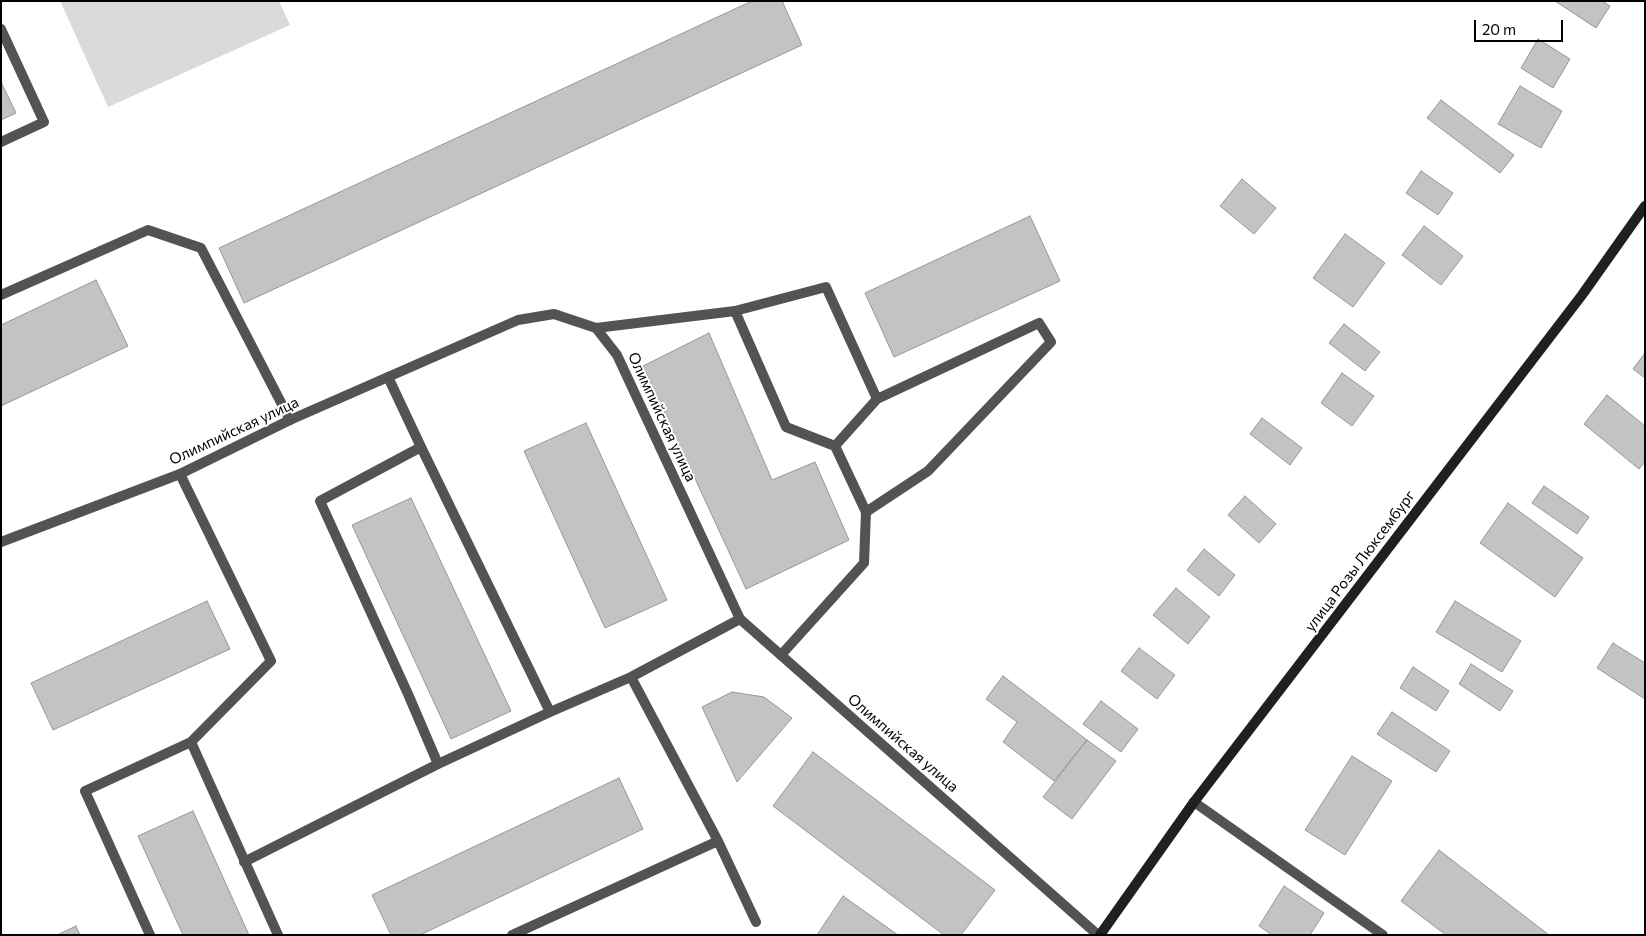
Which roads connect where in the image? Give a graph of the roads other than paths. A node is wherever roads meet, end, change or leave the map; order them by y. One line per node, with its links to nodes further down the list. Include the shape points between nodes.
1 (1, 29): 2 (street, via 44,122)
2 (1, 142)
3 (1645, 206): 21 (street, улица Розы Люксембург, via 1582,295)
4 (1, 295): 9 (street, via 148,230 202,248)
5 (735, 312): 6 (street); 8 (street, via 826,287); 10 (street, via 786,427)
6 (596, 328): 7 (street, Олимпийская улица, via 554,314 518,320); 15 (street, Олимпийская улица, via 617,355)
7 (388, 377): 9 (street, Олимпийская улица); 11 (street)
8 (877, 399): 10 (street); 13 (street, via 1039,323 1051,342 928,471)
9 (290, 420): 12 (street, Олимпийская улица)
10 (835, 446): 13 (street)
11 (421, 447): 18 (street); 20 (street, via 320,500)
12 (180, 474): 14 (street, Олимпийская улица); 19 (street, via 271,661)
13 (866, 512): 16 (street, via 864,563)
14 (1, 542)
15 (740, 619): 16 (street, Олимпийская улица); 17 (street)
16 (781, 655): 28 (street, Олимпийская улица)
17 (631, 676): 18 (street); 22 (street)
18 (550, 712): 20 (street)
19 (191, 742): 23 (street); 25 (street, via 86,790)
20 (438, 764): 23 (street)
21 (1194, 802): 28 (street, улица Розы Люксембург); 29 (street)
22 (718, 841): 24 (street); 27 (street)
23 (244, 862): 26 (street)
24 (756, 922)
25 (150, 935)
26 (278, 935)
27 (512, 935)
28 (1099, 935)
29 (1383, 935)

